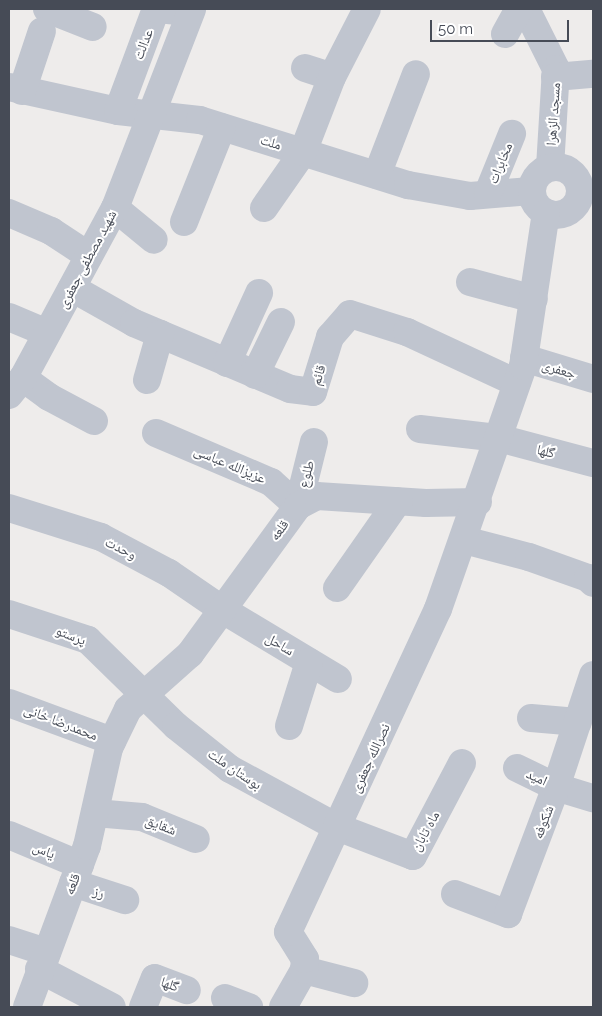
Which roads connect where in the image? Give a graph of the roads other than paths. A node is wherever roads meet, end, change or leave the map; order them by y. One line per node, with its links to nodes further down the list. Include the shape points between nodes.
1 (367, 9): 11 (street)
2 (520, 9): 7 (street)
3 (526, 9): 12 (street, مسجد الزهرا, via 556,69)
4 (191, 10): 14 (street, عدالت, via 156,9); 15 (street)
5 (45, 20): 6 (street); 13 (street)
6 (93, 27)
7 (504, 34)
8 (306, 68): 11 (street)
9 (416, 74): 20 (street)
10 (593, 74): 12 (street)
11 (332, 77): 18 (street)
12 (555, 77): 19 (street, مسجد الزهرا)
13 (15, 89): 14 (street, ملت)
14 (118, 111): 15 (street, ملت)
15 (152, 115): 16 (street, ملت, via 200,120); 24 (street, شهید مصطفی جعفری)
16 (222, 127): 18 (street, ملت); 28 (street)
17 (512, 134): 22 (street, مخابرات)
18 (303, 152): 20 (street, ملت); 25 (street)
19 (550, 166): 21 (street, via 536,175); 23 (street, via 565,168)
20 (377, 175): 22 (street, ملت, via 408,185 470,196)
21 (531, 191): 22 (street, ملت); 27 (street, via 535,204)
22 (488, 193)
23 (587, 194): 27 (street, via 569,211 558,215)
24 (115, 208): 29 (street); 30 (street, شهید مصطفی جعفری)
25 (264, 208)
26 (9, 213): 30 (street, via 51,231)
27 (546, 214): 34 (street)
28 (184, 222)
29 (154, 240)
30 (89, 256): 32 (street, شهید مصطفی جعفری)
31 (470, 282): 34 (street)
32 (72, 288): 37 (street, شهید مصطفی جعفری); 38 (street, قائم)
33 (259, 293): 39 (street)
34 (534, 299): 40 (street)
35 (9, 318): 37 (street)
36 (281, 322): 41 (street)
37 (47, 333): 44 (street, شهید مصطفی جعفری)
38 (160, 334): 39 (street, قائم); 42 (street)
39 (227, 363): 41 (street, قائم)
40 (521, 371): 41 (street, قائم, via 350,314 330,337 313,392 290,389); 43 (street, جعفری); 48 (street)
41 (255, 375)
42 (147, 380)
43 (593, 380)
44 (16, 386): 45 (street, via 49,397)
45 (94, 421)
46 (420, 429): 48 (street, گلها)
47 (156, 433): 53 (street, عزیزالله عباسی, via 271,482)
48 (499, 438): 50 (street, گلها); 52 (street)
49 (314, 442): 53 (street, طلوع)
50 (593, 463)
51 (398, 501): 52 (street, قلعه); 53 (street, قلعه, via 318,496); 57 (street)
52 (478, 502): 55 (street, نصرالله جعفری)
53 (298, 506): 58 (street, قلعه)
54 (9, 508): 58 (street, وحدت, via 101,537 169,573)
55 (464, 540): 56 (street, via 529,557 588,578); 74 (street, نصرالله جعفری, via 438,609)
56 (593, 584)
57 (338, 588)
58 (223, 610): 60 (street, ساحل); 63 (street, قلعه, via 190,654)
59 (9, 614): 63 (street, پرستو, via 88,640 119,673)
60 (309, 662): 62 (street, ساحل); 67 (street)
61 (593, 677): 66 (street, شکوفه)
62 (338, 679)
63 (145, 693): 68 (street, قلعه, via 128,709); 74 (street, بوستان ملت, via 176,726 230,769)
64 (9, 703): 68 (street, محمدرضا خانی)
65 (531, 718): 66 (street)
66 (578, 722): 71 (street, شکوفه)
67 (289, 726)
68 (112, 742): 73 (street, قلعه)
69 (462, 763): 74 (street, ماه تابان, via 413,856)
70 (517, 768): 71 (street, امید)
71 (556, 787): 72 (street); 78 (street, شکوفه, via 508,914)
72 (593, 798)
73 (95, 813): 76 (street, شقایق, via 142,817); 77 (street, قلعه)
74 (337, 827): 82 (street, نصرالله جعفری, via 288,932 305,959)
75 (9, 835): 77 (street, یاس)
76 (196, 840)
77 (76, 874): 79 (street, رز); 81 (street, قلعه)
78 (455, 894)
79 (126, 900)
80 (9, 940): 81 (street)
81 (43, 960): 85 (street, قلعه); 86 (street)
82 (304, 970): 83 (street); 88 (street)
83 (354, 983)
84 (187, 990): 87 (street, گلها, via 154,978)
85 (27, 1007)
86 (112, 1007)
87 (143, 1007)
88 (283, 1007)

